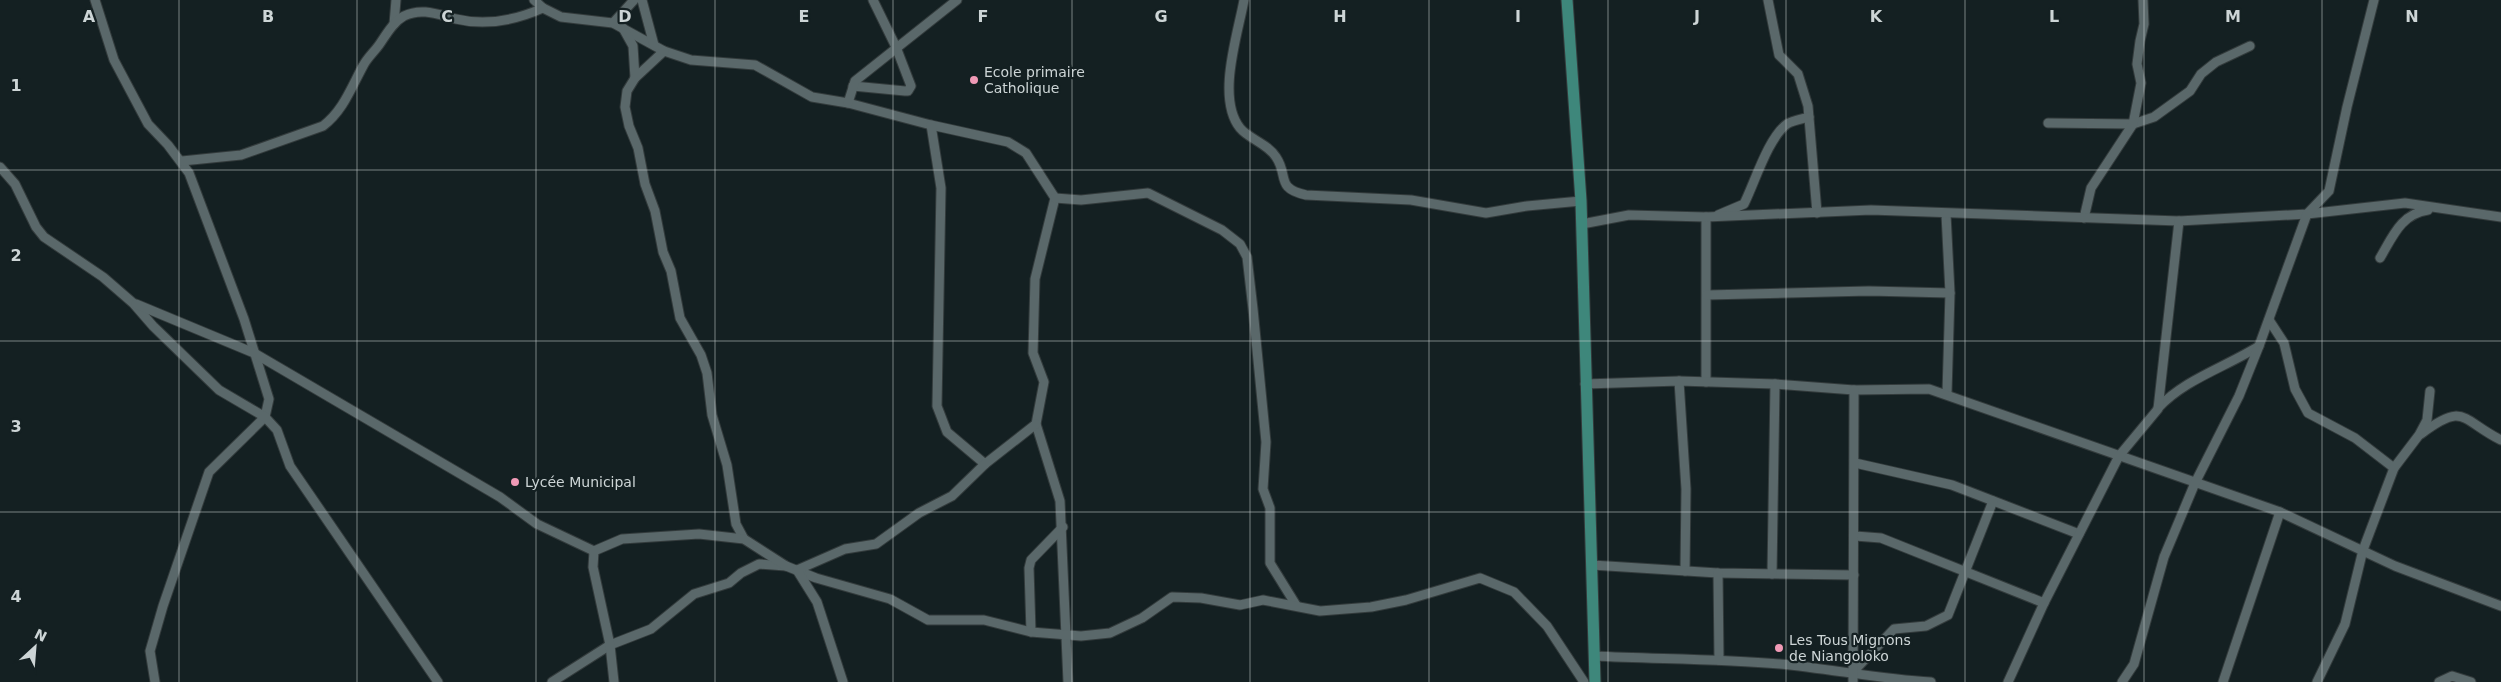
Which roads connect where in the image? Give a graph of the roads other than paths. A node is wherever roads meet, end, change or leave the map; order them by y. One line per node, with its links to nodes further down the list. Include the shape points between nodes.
1 (95, 0): 28 (street, via 114,60 148,124)
2 (396, 0): 15 (street)
3 (534, 0): 13 (street)
4 (634, 0): 14 (street)
5 (642, 0): 17 (street)
6 (873, 0): 19 (street)
7 (958, 0): 19 (street)
8 (1244, 0): 31 (street, via 1228,89 1232,113 1240,128 1275,155 1282,181 1294,192 1411,200 1485,213)
9 (1567, 0): 31 (main road)
10 (1768, 0): 24 (street, via 1779,55 1798,74)
11 (2143, 0): 26 (street, via 2144,24 2138,64 2141,83)
12 (2374, 0): 36 (street, via 2329,191)
13 (542, 8): 14 (street, via 560,17); 15 (street, via 513,19 492,21 420,12 405,16)
14 (613, 23): 16 (street)
15 (394, 24): 28 (street, via 364,64 334,117 323,126 241,155)
16 (623, 28): 17 (street); 21 (street, via 633,46)
17 (654, 45): 20 (street)
18 (2250, 46): 26 (street, via 2216,62 2201,74 2190,91 2163,112)
19 (896, 47): 22 (street); 22 (street, via 910,84 908,91)
20 (664, 51): 21 (street); 23 (street, via 708,63 755,65 812,97)
21 (635, 78): 72 (street, via 628,91 626,107 629,126 655,211 662,252 671,271 680,318 701,354 707,373 712,415 727,465 736,524)
22 (853, 86): 23 (street)
23 (848, 103): 27 (street)
24 (1809, 117): 34 (street); 37 (street, via 1789,123 1781,130 1744,204)
25 (2048, 123): 26 (street)
26 (2133, 124): 39 (street, via 2091,188)
27 (931, 125): 30 (street, via 1008,142 1026,153); 64 (street, via 941,188 937,406 947,432)
28 (182, 161): 49 (street, via 244,319)
29 (0, 167): 46 (street, via 15,184 44,237 103,276)
30 (1055, 198): 59 (street, via 1035,279 1033,354 1044,382); 84 (street, via 1081,200 1148,193 1222,230 1240,244 1247,257 1266,442 1263,489 1270,508 1270,563)
31 (1581, 201): 42 (main road)
32 (2383, 206): 33 (street, via 2405,204); 36 (street); 41 (street, via 2396,211)
33 (2438, 208): 38 (street); 41 (street, via 2418,211)
34 (1817, 213): 35 (street, via 1871,210); 37 (street)
35 (1946, 214): 39 (street); 44 (street)
36 (2307, 214): 40 (street); 47 (street)
37 (1710, 217): 42 (street, via 1629,215); 45 (street)
38 (2501, 217)
39 (2084, 218): 40 (street)
40 (2180, 221): 57 (street)
41 (2402, 221): 43 (street)
42 (1582, 224): 52 (main road)
43 (2380, 258)
44 (1950, 293): 45 (street, via 1869,291); 56 (street)
45 (1707, 295): 51 (street)
46 (134, 303): 49 (street); 58 (street, via 219,390)
47 (2269, 320): 48 (street); 65 (street, via 2284,343 2295,389 2308,413 2355,438)
48 (2260, 346): 57 (street, via 2207,373 2170,396); 66 (street)
49 (254, 353): 58 (street, via 269,399); 74 (street, via 500,497 537,524)
50 (1679, 381): 51 (street); 52 (street); 78 (street, via 1686,488)
51 (1706, 382): 53 (street)
52 (1585, 384): 75 (main road)
53 (1775, 384): 54 (street); 81 (street)
54 (1854, 390): 56 (street, via 1929,389); 63 (street)
55 (2430, 391): 60 (street, via 2427,420)
56 (1947, 393): 62 (street, via 1986,410)
57 (2158, 408): 62 (street)
58 (265, 417): 92 (street, via 209,472 150,651); 93 (street, via 276,430 290,466)
59 (1036, 424): 64 (street); 69 (street, via 1060,501)
60 (2419, 435): 61 (street, via 2441,419 2453,416 2467,418); 65 (street)
61 (2501, 440)
62 (2120, 456): 66 (street); 70 (street)
63 (1855, 463): 67 (street, via 1952,485); 71 (street)
64 (985, 464): 77 (street, via 952,496 920,513 876,544 845,550)
65 (2394, 468): 73 (street)
66 (2195, 483): 68 (street); 103 (street, via 2164,557 2134,664)
67 (1993, 501): 70 (street); 80 (street)
68 (2280, 512): 73 (street); 104 (street)
69 (1063, 528): 86 (street, via 1031,560); 87 (street)
70 (2079, 534): 83 (street)
71 (1855, 536): 80 (street, via 1881,538); 82 (street)
72 (744, 539): 74 (street, via 699,534 622,539); 76 (street)
73 (2362, 550): 85 (street, via 2395,566); 105 (street, via 2345,624)
74 (594, 551): 88 (street, via 592,567)
75 (1592, 565): 78 (street); 89 (main road)
76 (786, 566): 77 (street); 88 (street, via 759,564 752,567 729,582 694,594 651,630)
77 (797, 570): 86 (street, via 890,600 928,620 984,620); 96 (street, via 817,602)
78 (1686, 571): 79 (street)
79 (1718, 573): 81 (street); 90 (street)
80 (1966, 573): 83 (street); 91 (street, via 1948,615 1926,626 1894,629)
81 (1772, 574): 82 (street)
82 (1854, 575): 91 (street)
83 (2044, 603): 102 (street)
84 (1296, 605): 87 (street, via 1263,600 1240,605 1172,597 1142,618 1110,633); 98 (street, via 1320,611 1371,607 1480,578 1514,592 1547,626)
85 (2501, 606)
86 (1031, 632): 87 (street)
87 (1067, 634): 97 (street)
88 (610, 645): 94 (street); 95 (street)
89 (1594, 656): 90 (street); 99 (main road)
90 (1719, 660): 91 (street)
91 (1853, 672): 100 (street); 101 (street)
92 (155, 682)
93 (438, 682)
94 (552, 682)
95 (614, 682)
96 (843, 682)
97 (1068, 682)
98 (1584, 682)
99 (1595, 682)
100 (1853, 682)
101 (1931, 682)
102 (2008, 682)
103 (2122, 682)
104 (2223, 682)
105 (2317, 682)
106 (2439, 682): 107 (street, via 2452,676)
107 (2471, 682)

